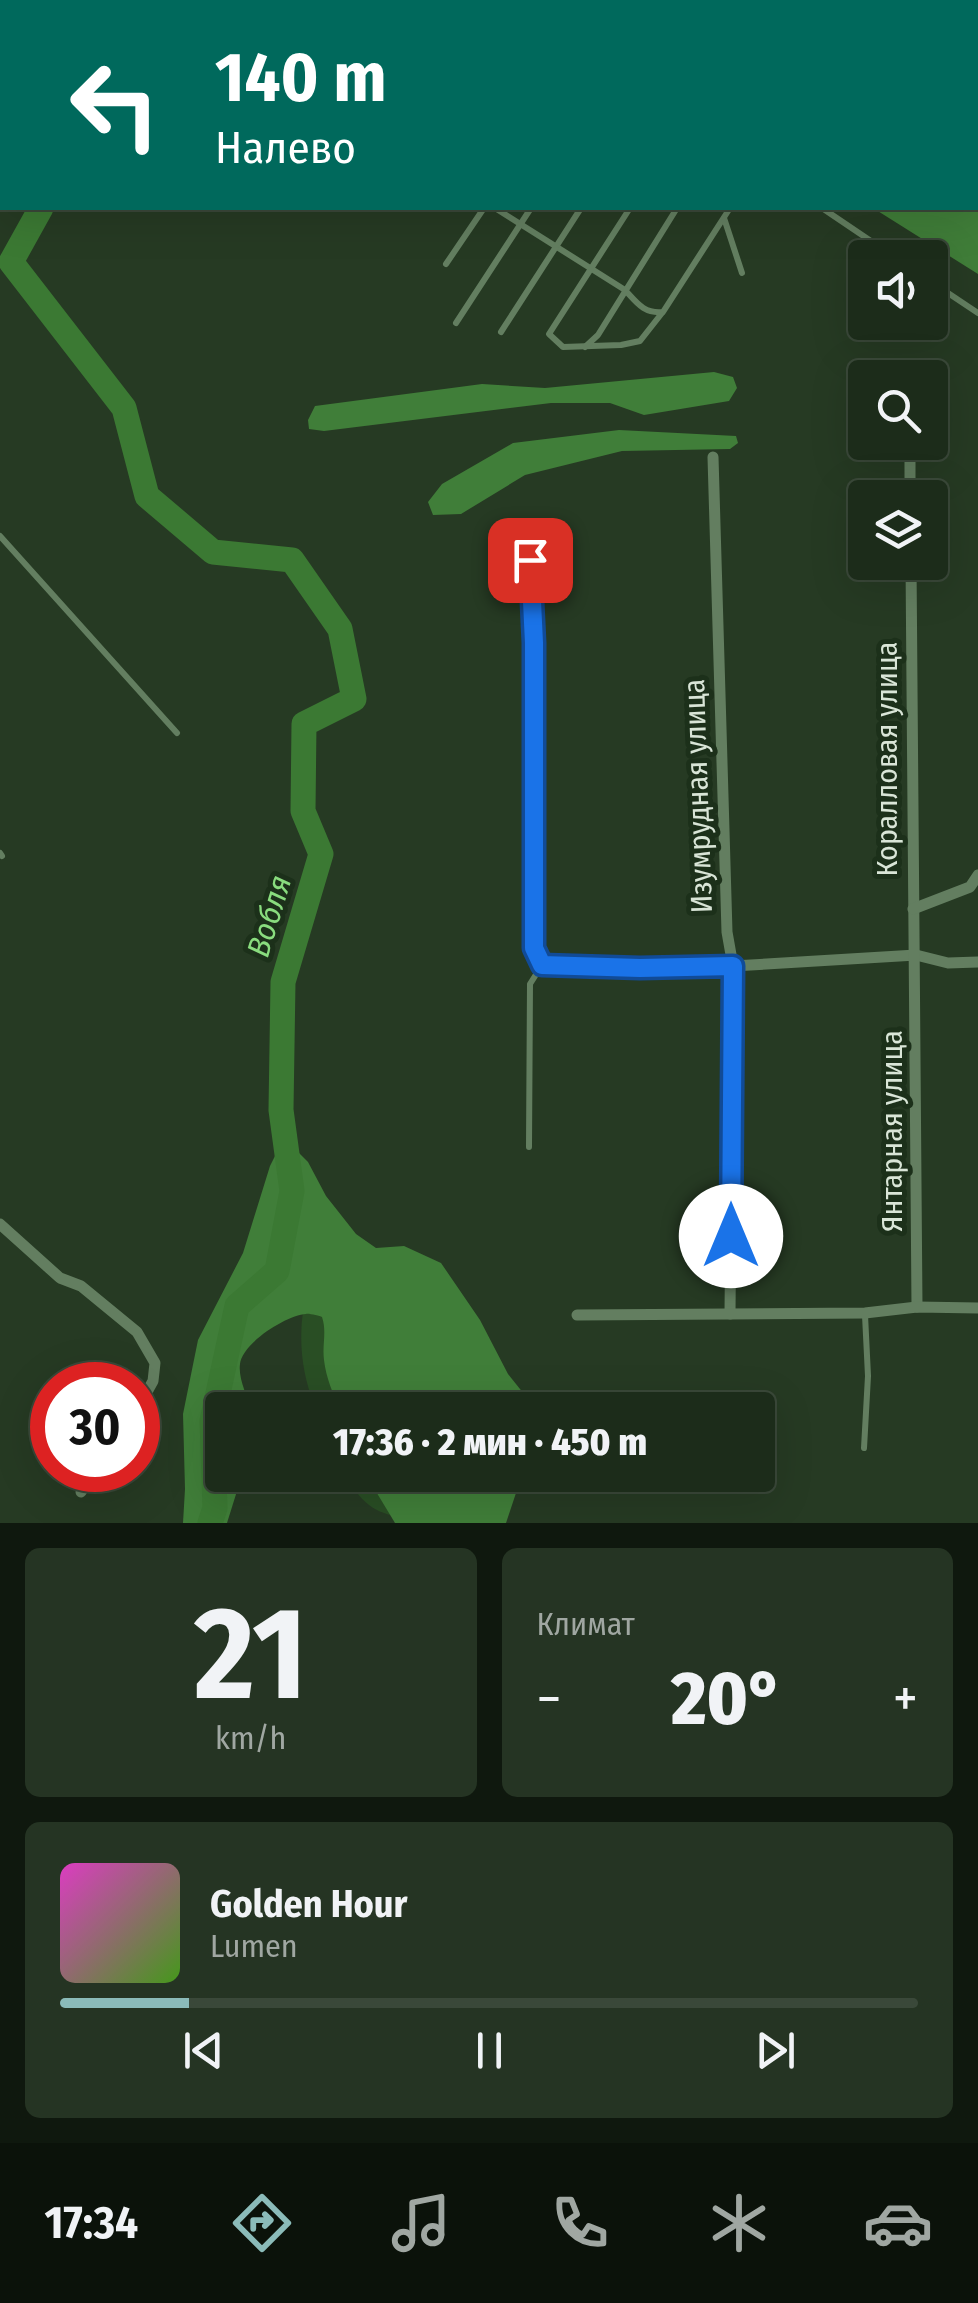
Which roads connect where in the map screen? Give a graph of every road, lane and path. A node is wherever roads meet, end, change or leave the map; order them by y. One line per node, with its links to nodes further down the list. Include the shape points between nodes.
1 (483, 210): 13 (lane)
2 (498, 210): 10 (lane)
3 (530, 210): 10 (lane)
4 (580, 210): 12 (lane)
5 (629, 210): 14 (lane)
6 (676, 210): 16 (lane)
7 (729, 210): 9 (lane)
8 (825, 210): 11 (lane)
9 (724, 217): 15 (lane); 18 (lane)
10 (521, 224): 12 (lane); 20 (lane)
11 (869, 240)
12 (556, 246): 14 (lane); 21 (lane)
13 (446, 264)
14 (591, 268): 16 (lane); 22 (lane, via 548,334 563,347)
15 (742, 273)
16 (625, 290): 18 (lane, via 648,312); 22 (lane)
17 (948, 292): 19 (lane)
18 (663, 312): 22 (lane, via 640,341)
19 (978, 313)
20 (456, 324)
21 (501, 332)
22 (584, 348)
23 (713, 458): 33 (street, Изумрудная улица)
24 (0, 536): 27 (lane)
25 (530, 560): 32 (street, via 534,948)
26 (910, 580): 29 (street, Коралловая улица)
27 (177, 733)
28 (978, 875): 29 (street, via 970,887)
29 (913, 909): 30 (street, Коралловая улица)
30 (916, 956): 31 (street); 33 (street); 36 (street, Янтарная улица)
31 (978, 962)
32 (542, 965): 33 (street); 34 (lane, via 530,984)
33 (733, 966): 40 (street, Изумрудная улица)
34 (529, 1147)
35 (0, 1224): 41 (street, via 60,1278 81,1286 137,1332)
36 (917, 1307): 37 (street); 38 (street)
37 (978, 1308)
38 (865, 1313): 40 (street); 42 (lane)
39 (577, 1314): 40 (street)
40 (730, 1314)
41 (154, 1362)
42 (864, 1448)

